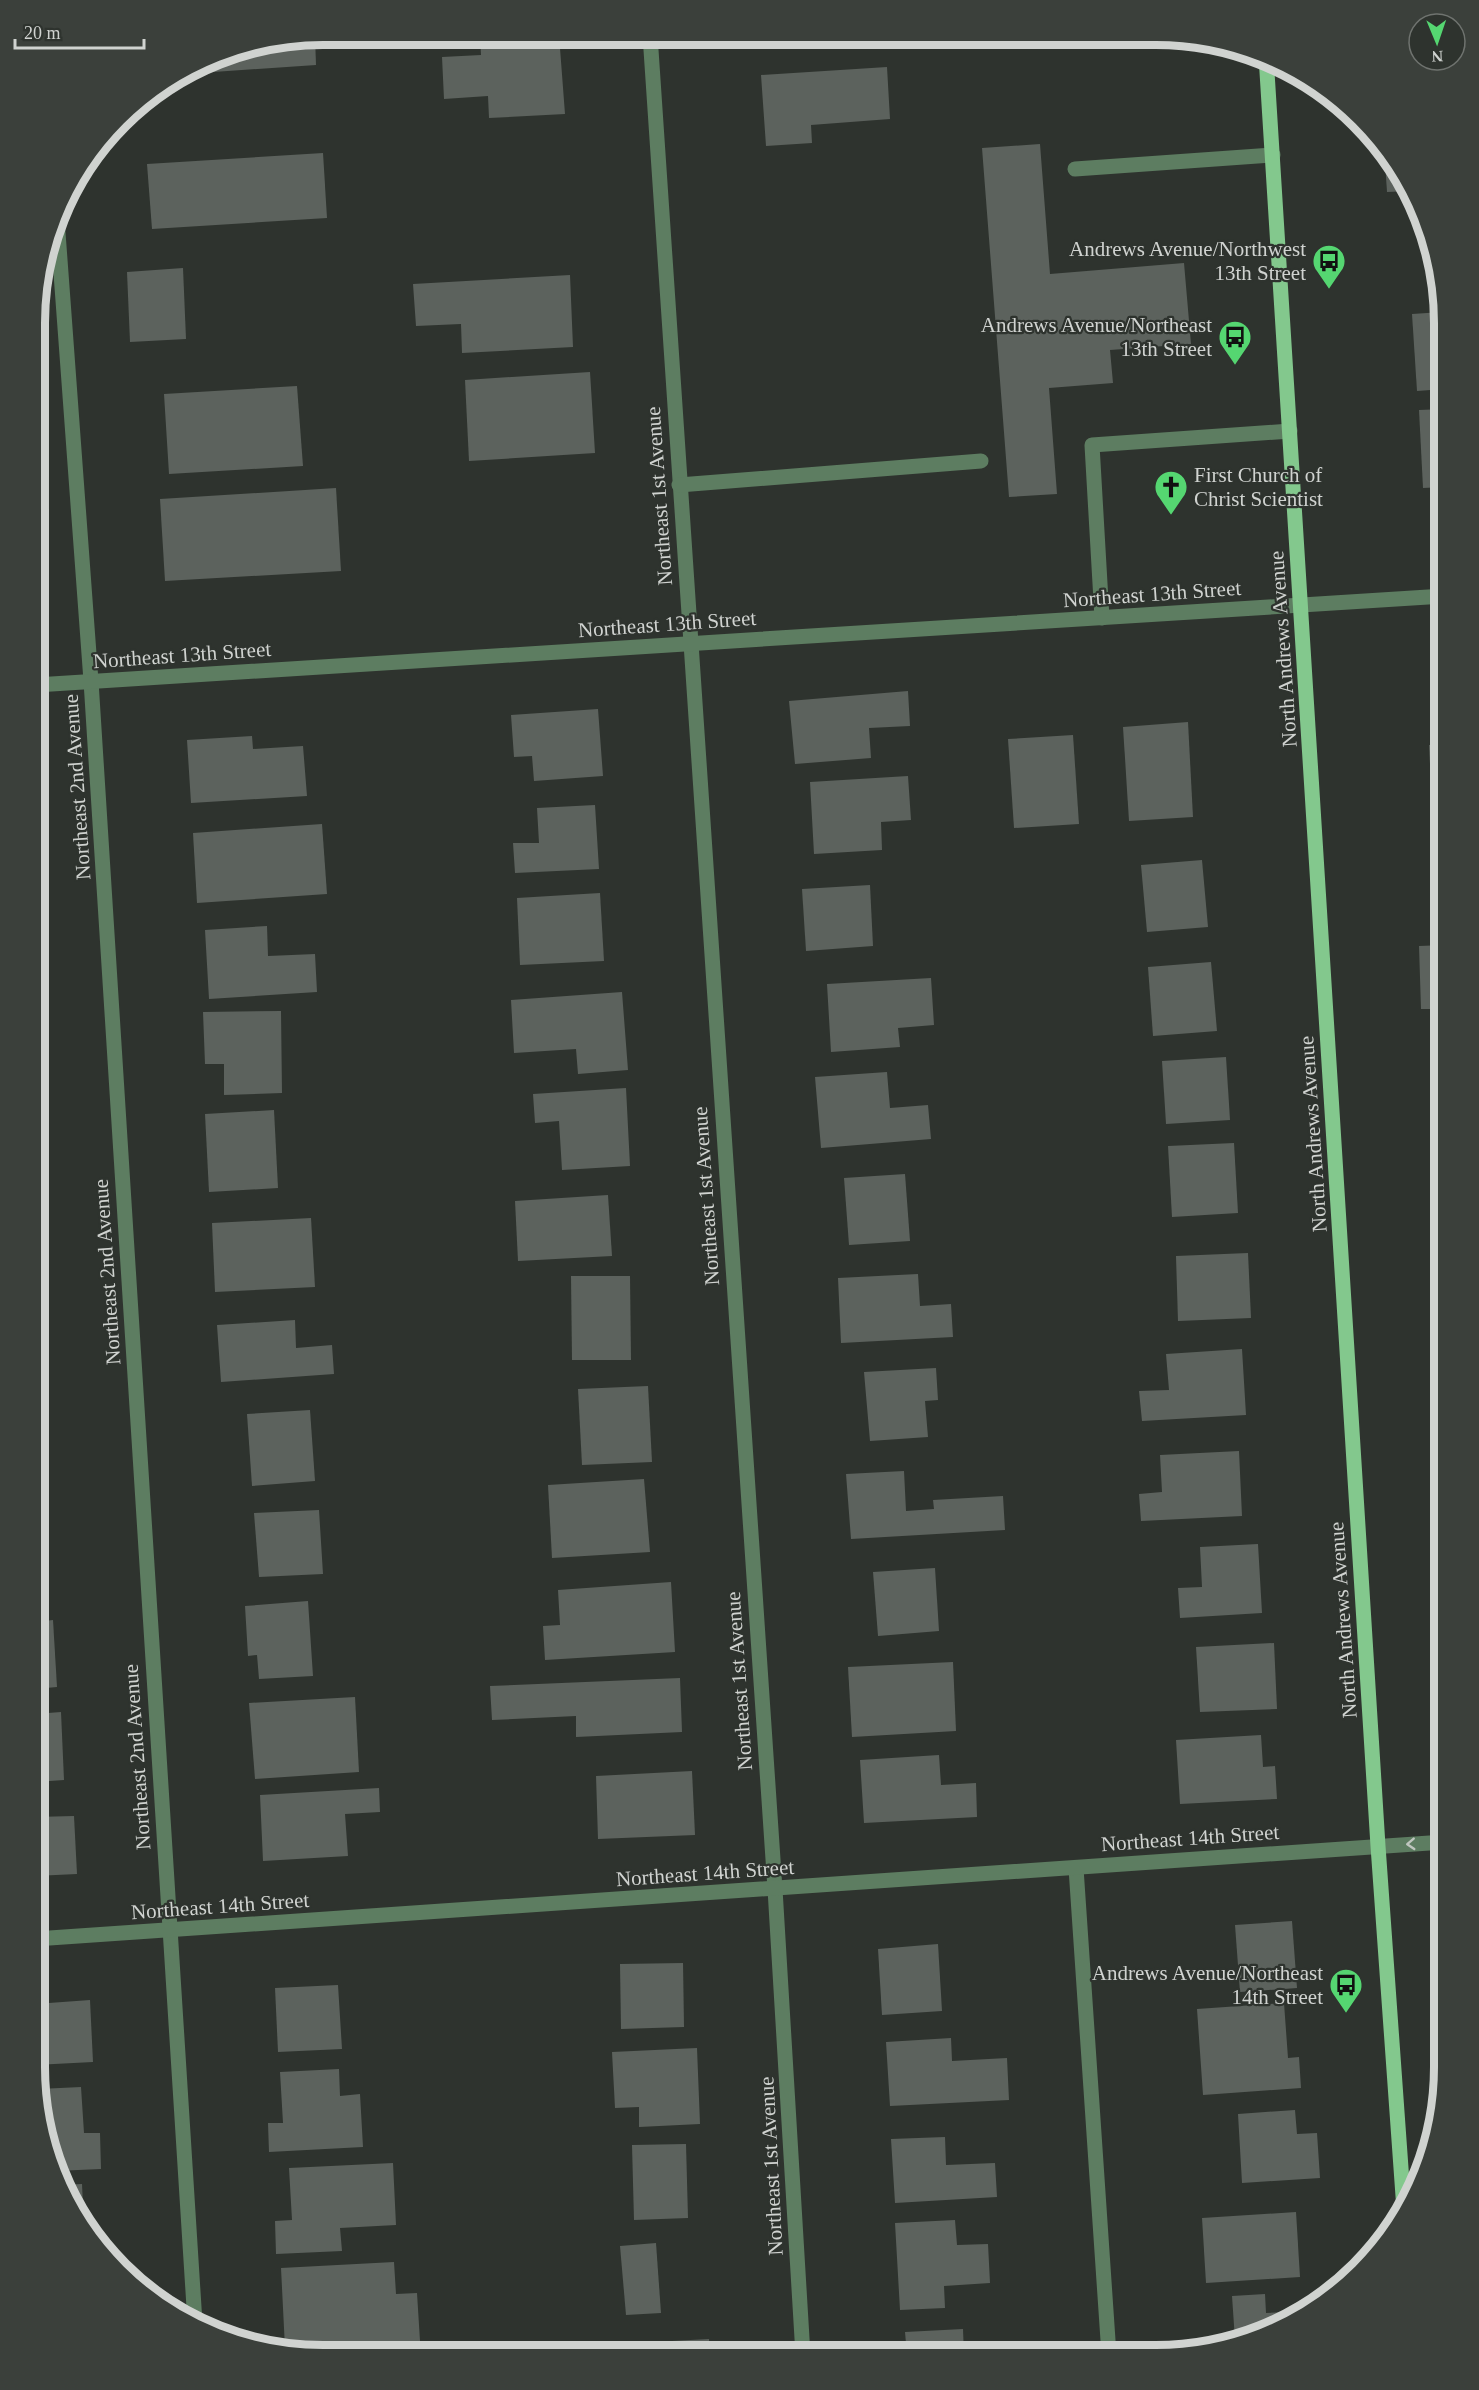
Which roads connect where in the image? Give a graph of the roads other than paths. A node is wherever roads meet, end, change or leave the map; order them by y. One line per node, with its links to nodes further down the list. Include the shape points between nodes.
1 (651, 45): 8 (street, Northeast 1st Avenue)
2 (1267, 68): 3 (main road, North Andrews Avenue)
3 (1273, 155): 4 (street); 6 (main road, North Andrews Avenue)
4 (1075, 169)
5 (58, 238): 13 (street, Northeast 2nd Avenue)
6 (1290, 431): 10 (main road, North Andrews Avenue); 11 (street, via 1092,445)
7 (981, 461): 8 (street)
8 (679, 486): 12 (street, Northeast 1st Avenue)
9 (1434, 597): 10 (street, Northeast 13th Street)
10 (1301, 606): 11 (street, Northeast 13th Street); 16 (main road, North Andrews Avenue)
11 (1102, 618): 12 (street, Northeast 13th Street)
12 (690, 644): 13 (street, Northeast 13th Street); 18 (street, Northeast 1st Avenue)
13 (92, 681): 14 (street, Northeast 13th Street); 19 (street, Northeast 2nd Avenue)
14 (45, 684)
15 (1434, 1843): 16 (street, Northeast 14th Street, one-way to 16)
16 (1378, 1846): 17 (street, Northeast 14th Street); 21 (main road, North Andrews Avenue)
17 (1076, 1868): 18 (street, Northeast 14th Street); 24 (street)
18 (775, 1889): 19 (street, Northeast 14th Street); 23 (street, Northeast 1st Avenue)
19 (169, 1931): 20 (street, Northeast 14th Street); 22 (street, Northeast 2nd Avenue)
20 (45, 1938)
21 (1403, 2194)
22 (194, 2313)
23 (802, 2345)
24 (1108, 2345)

